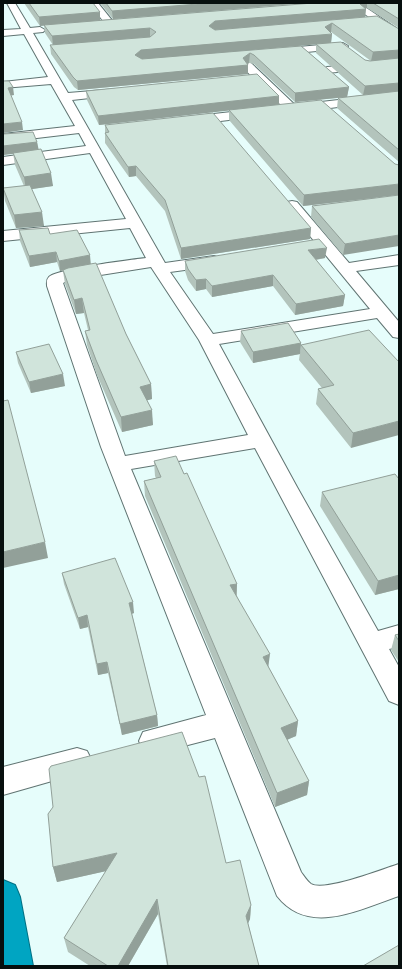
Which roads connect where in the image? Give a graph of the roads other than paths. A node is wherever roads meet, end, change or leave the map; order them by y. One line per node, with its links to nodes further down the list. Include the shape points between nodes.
1 (11, 3): 9 (street)
2 (94, 3): 7 (street, via 113,23)
3 (356, 3): 4 (street)
4 (350, 4): 5 (street)
5 (378, 20): 6 (street); 11 (street)
6 (363, 21)
7 (95, 25)
8 (50, 29): 9 (street)
9 (28, 31): 10 (street); 23 (street, via 42,50)
10 (3, 33)
11 (399, 34)
12 (333, 37): 14 (street)
13 (220, 39): 18 (street)
14 (342, 46): 15 (street); 20 (street, via 371,66)
15 (303, 49): 16 (street); 20 (street)
16 (266, 53)
17 (251, 54): 18 (street)
18 (236, 56): 19 (street); 21 (street)
19 (221, 57)
20 (321, 65): 24 (street)
21 (259, 77): 22 (street); 32 (street)
22 (244, 78)
23 (55, 80): 25 (street); 29 (street)
24 (338, 80)
25 (3, 85)
26 (128, 90): 29 (street)
27 (350, 90): 30 (street)
28 (399, 96): 30 (street)
29 (65, 97): 37 (street)
30 (361, 101): 31 (street)
31 (324, 105): 32 (street); 33 (street)
32 (292, 109): 34 (street)
33 (336, 115)
34 (217, 117): 35 (street); 36 (street)
35 (178, 122)
36 (227, 129)
37 (89, 130): 38 (street); 39 (street)
38 (3, 138)
39 (94, 149): 40 (street); 44 (street)
40 (3, 161)
41 (283, 195): 43 (street)
42 (314, 211): 43 (street)
43 (299, 213): 46 (street)
44 (135, 223): 45 (street); 50 (street)
45 (3, 236)
46 (323, 243): 47 (street); 51 (street)
47 (308, 245)
48 (230, 258): 50 (street)
49 (399, 260): 51 (street)
50 (157, 266): 54 (street); 56 (street, via 65,276 55,282)
51 (345, 268): 52 (street)
52 (382, 312): 53 (street); 54 (street)
53 (398, 331)
54 (208, 340): 55 (street)
55 (261, 440): 56 (street); 58 (street)
56 (118, 464): 60 (street)
57 (399, 636): 58 (street)
58 (372, 644): 59 (street)
59 (399, 693)
60 (223, 723): 61 (street); 64 (street, via 289,884 297,895 323,903)
61 (132, 747)
62 (102, 755): 63 (street)
63 (3, 781)
64 (399, 880)
65 (3, 897): 66 (highway)
66 (15, 966)

